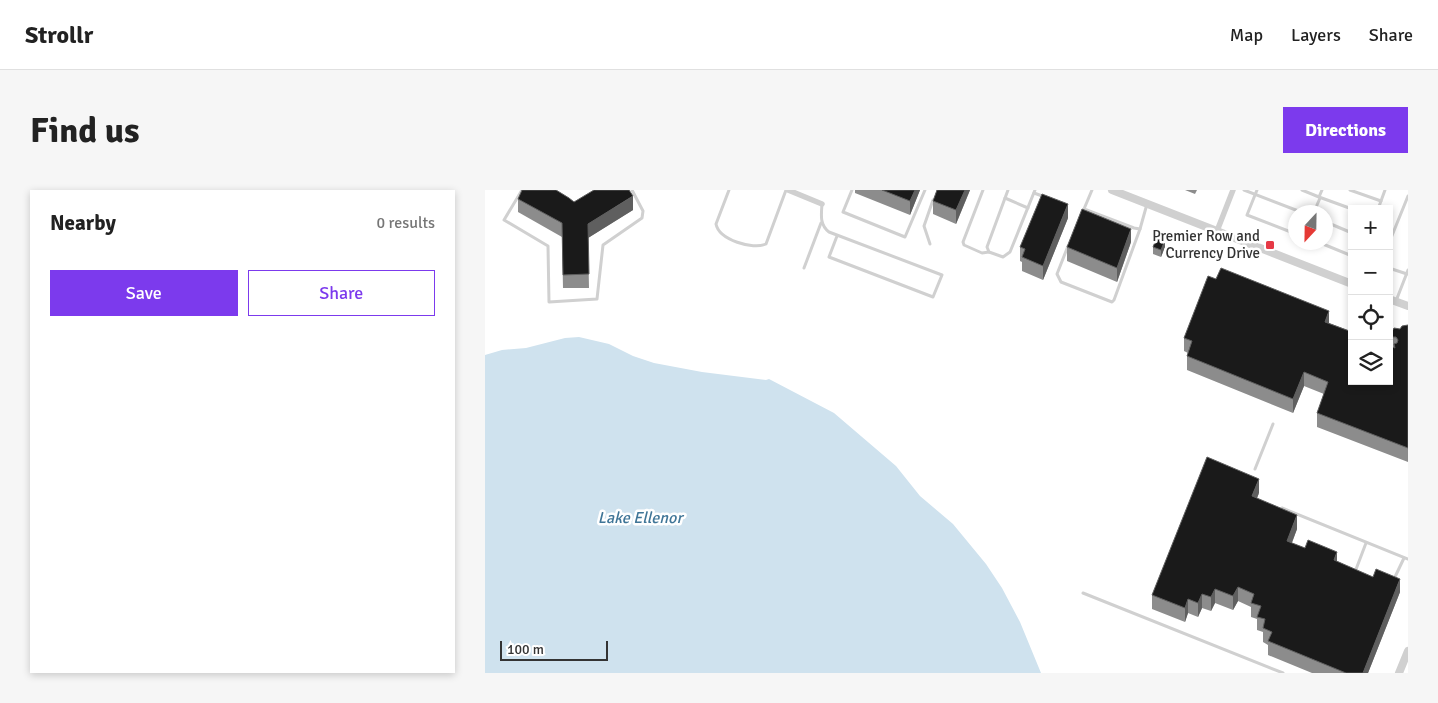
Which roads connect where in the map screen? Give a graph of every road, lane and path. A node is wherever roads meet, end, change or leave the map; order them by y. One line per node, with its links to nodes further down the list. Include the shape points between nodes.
1 (522, 190): 2 (lane, via 504,220 548,246 549,302 597,299 603,245 642,218 643,211)
2 (632, 190)
3 (729, 190): 4 (lane, via 717,230 722,235 755,247 766,244)
4 (787, 190): 27 (street)
5 (852, 190): 6 (lane, via 843,212 905,238)
6 (925, 190)
7 (983, 190): 47 (lane, via 963,242 982,252)
8 (1008, 190): 23 (lane)
9 (1092, 190): 34 (lane)
10 (1112, 190): 19 (street)
11 (1233, 190): 39 (street)
12 (1244, 190): 20 (lane)
13 (1257, 190): 20 (lane)
14 (1302, 190): 22 (lane)
15 (1321, 190): 22 (lane)
16 (1350, 190): 26 (lane)
17 (1385, 190): 26 (lane)
18 (1034, 192): 25 (lane); 32 (lane)
19 (1131, 194): 28 (street)
20 (1255, 195): 31 (lane); 40 (lane, via 1247,215)
21 (1408, 196): 42 (lane)
22 (1319, 197): 29 (lane); 33 (lane)
23 (1005, 198): 32 (lane); 47 (lane, via 987,244)
24 (934, 199): 45 (lane, via 924,226)
25 (1051, 200)
26 (1381, 201): 30 (lane)
27 (822, 204): 36 (lane)
28 (1147, 204): 38 (lane); 39 (street)
29 (1316, 205)
30 (1380, 205)
31 (1288, 207)
32 (1028, 208): 47 (lane, via 1008,255 1003,257)
33 (1348, 208)
34 (1084, 209): 35 (lane); 38 (lane)
35 (1081, 214)
36 (822, 222): 43 (lane, via 823,227); 49 (lane)
37 (1333, 225): 41 (lane)
38 (1140, 229): 44 (lane, via 1112,302 1058,279)
39 (1217, 231): 52 (street)
40 (1288, 231)
41 (1348, 231)
42 (1393, 233)
43 (837, 236): 43 (lane, via 942,275 933,297 829,257)
44 (1071, 239)
45 (930, 244)
46 (1333, 248): 48 (lane)
47 (989, 252)
48 (1348, 254)
49 (804, 268)
50 (1393, 269): 51 (lane)
51 (1407, 273): 53 (lane)
52 (1348, 282)
53 (1393, 300): 54 (street)
54 (1408, 306)
55 (1273, 424): 56 (lane)
56 (1255, 469)
57 (1282, 508): 58 (lane)
58 (1366, 543): 59 (lane); 60 (lane)
59 (1406, 558): 61 (lane)
60 (1353, 576)
61 (1393, 582)
62 (1083, 592): 64 (lane)
63 (1408, 651): 65 (street)
64 (1283, 673)
65 (1399, 673)

